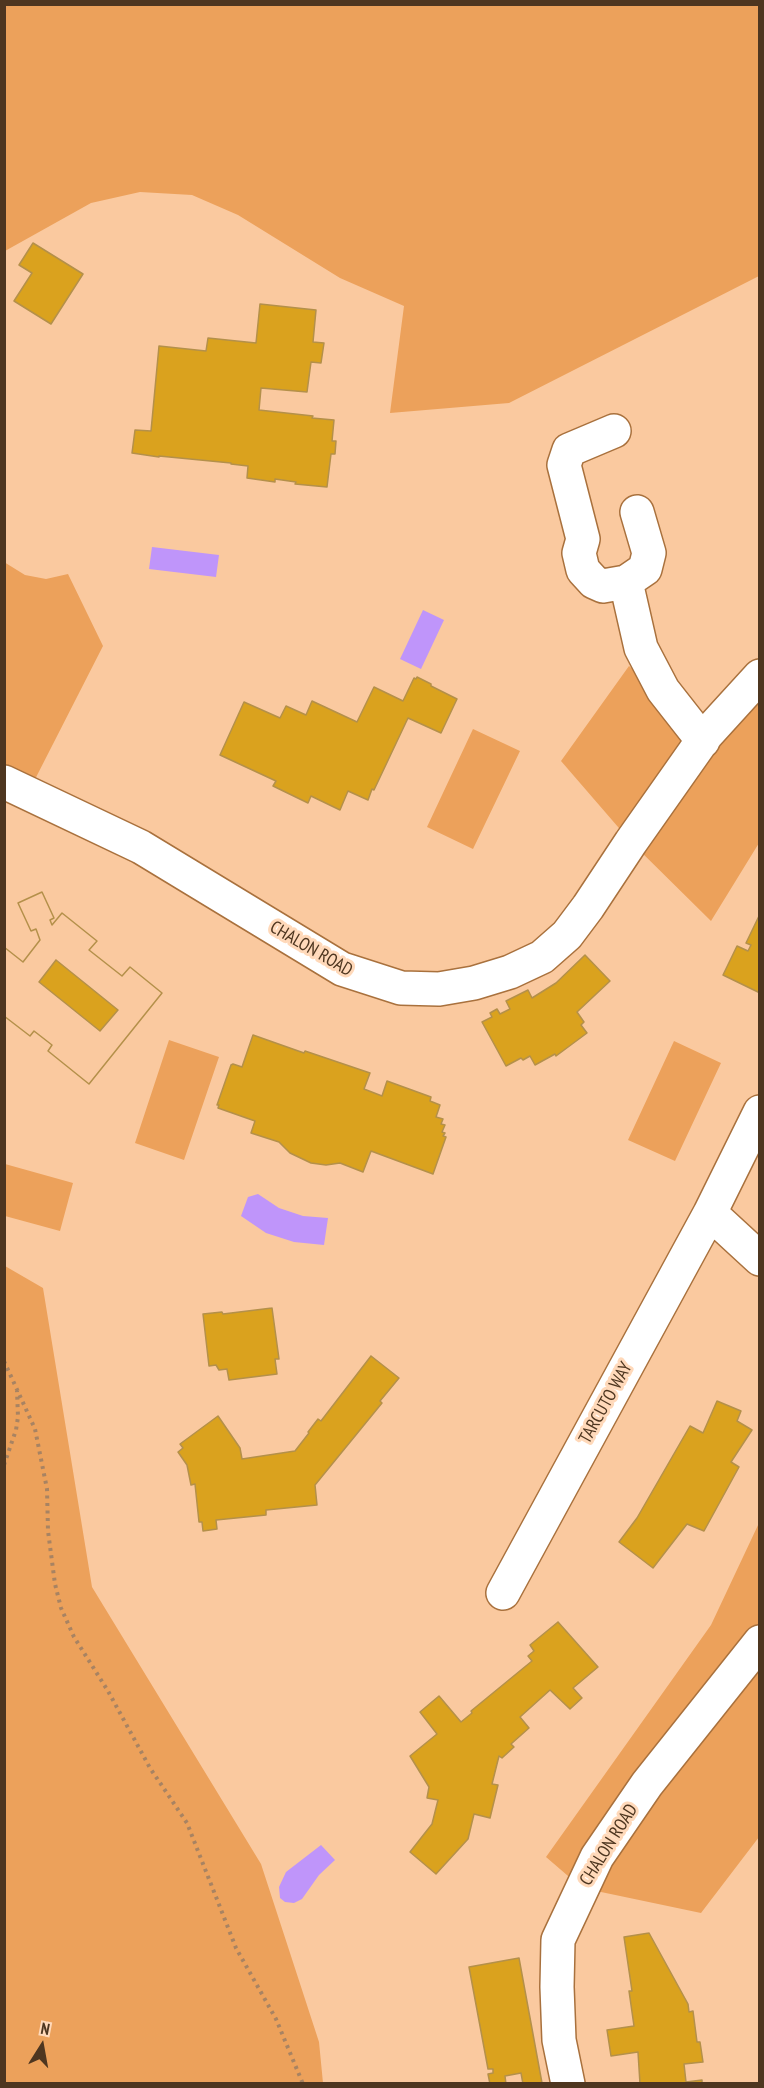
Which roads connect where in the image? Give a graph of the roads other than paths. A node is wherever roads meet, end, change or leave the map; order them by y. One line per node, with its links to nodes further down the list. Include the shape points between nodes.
1 (614, 431): 3 (street, via 568,450 564,465 583,539 579,553 583,570 603,586)
2 (637, 512): 3 (street, via 649,553 645,569)
3 (626, 582): 5 (street, via 642,648 663,690)
4 (759, 676): 5 (street, CHALON ROAD)
5 (703, 741): 6 (street, CHALON ROAD, via 567,935 542,957 510,972 439,989 401,988 342,969 141,847)
6 (4, 782)
7 (759, 1112): 8 (street)
8 (710, 1213): 9 (street); 10 (street, TARCUTO WAY)
9 (759, 1258)
10 (503, 1593)
11 (759, 1642): 12 (street, CHALON ROAD, via 647,1784 597,1857 558,1940 560,2040)
12 (568, 2084)

